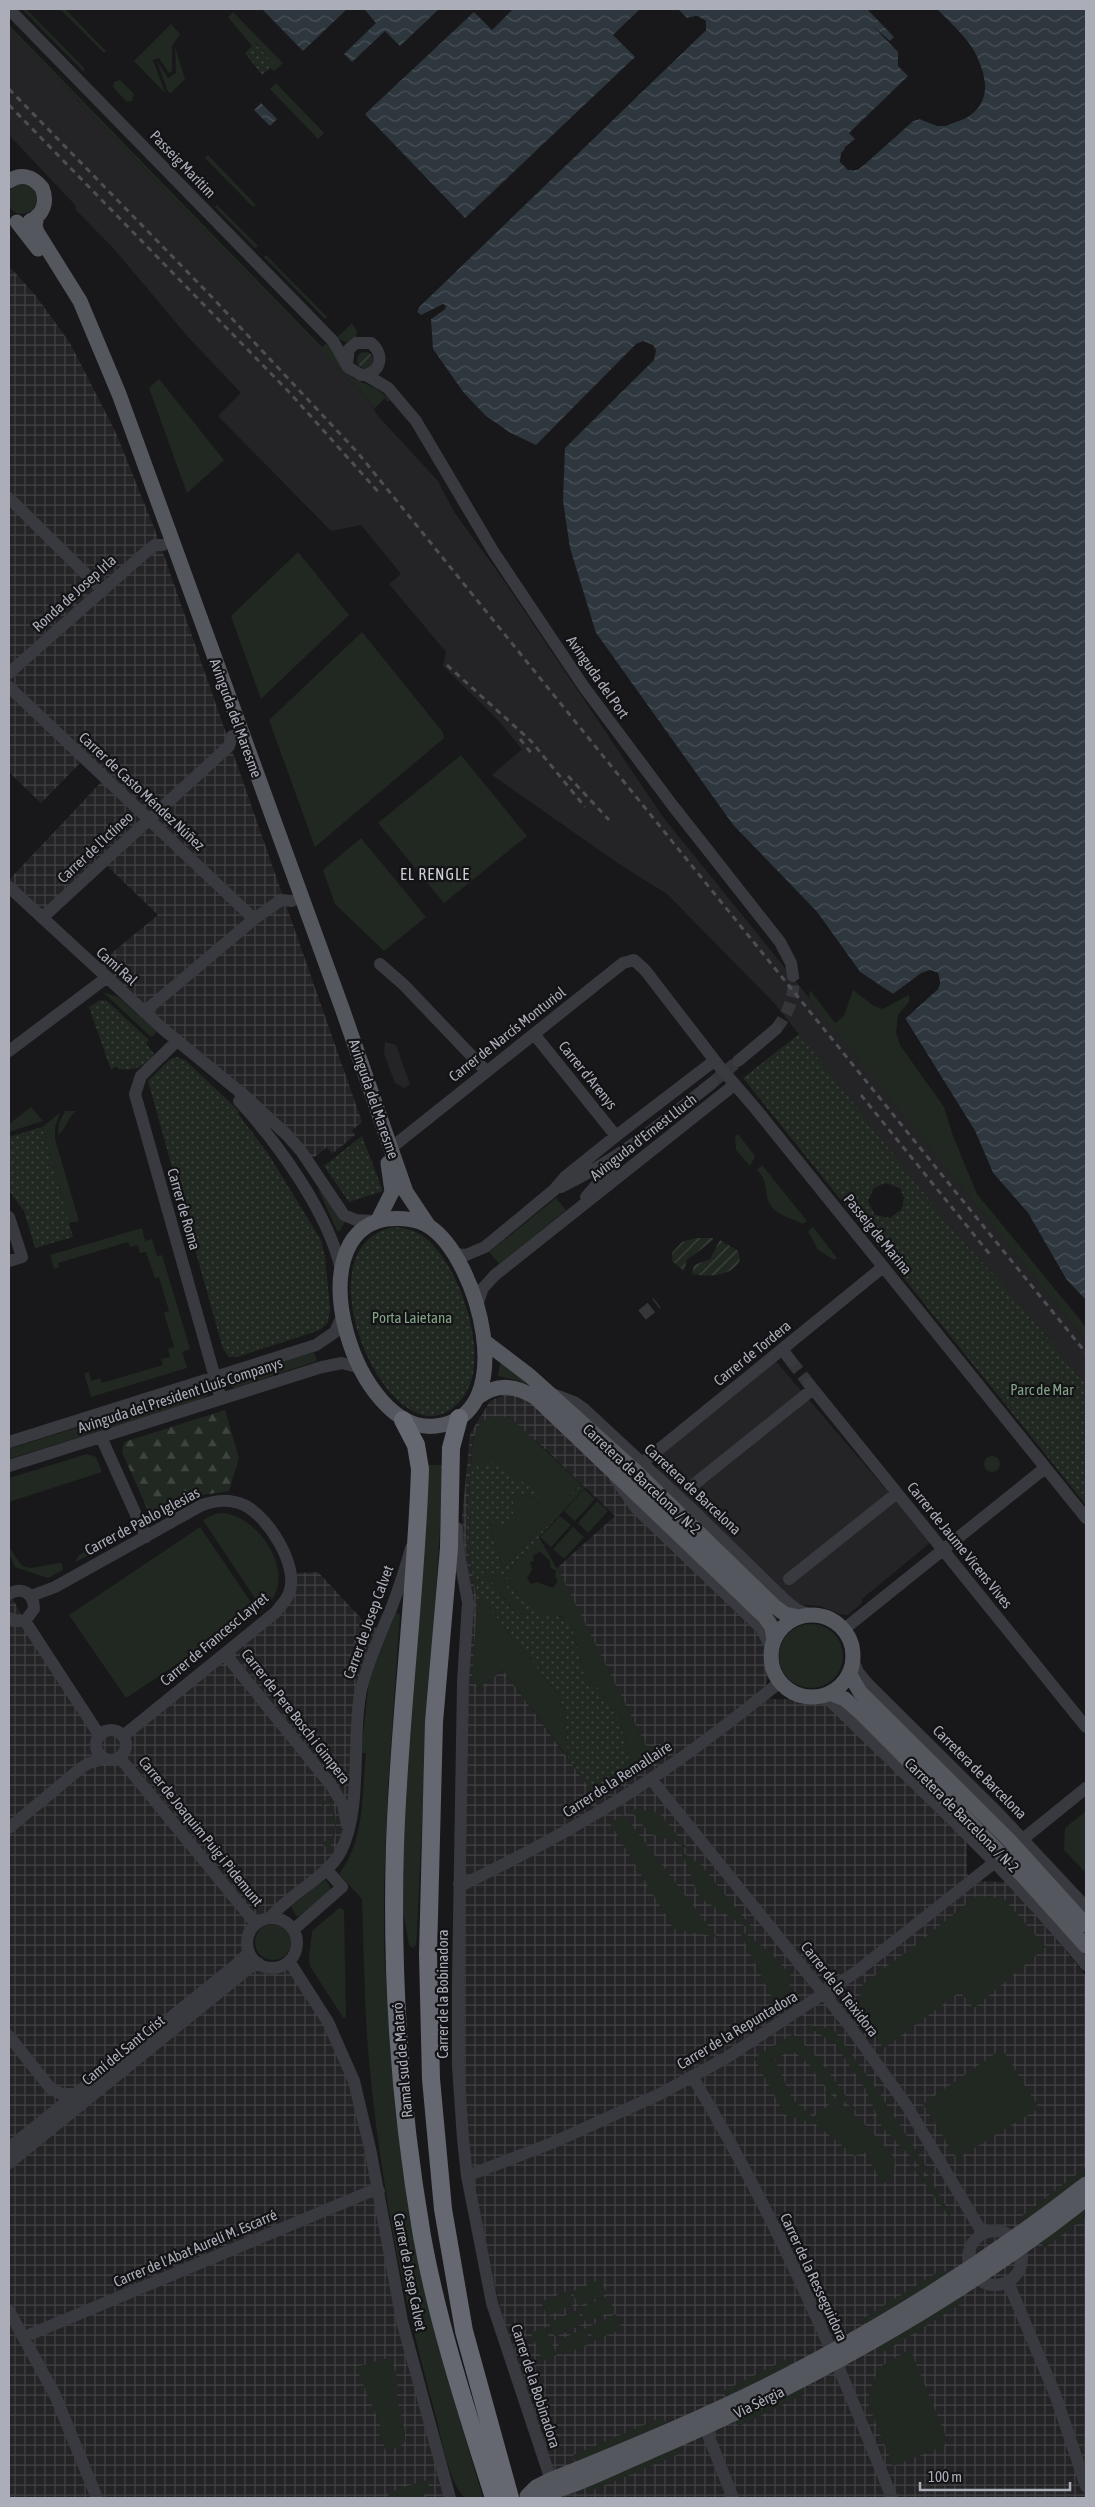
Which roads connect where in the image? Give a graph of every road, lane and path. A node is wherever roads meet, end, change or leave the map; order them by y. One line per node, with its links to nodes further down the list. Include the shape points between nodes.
1 (9, 9): 5 (street, Passeig Marítim)
2 (11, 176): 3 (main road, via 28,177 42,188 45,200)
3 (38, 216): 4 (main road, via 28,222); 38 (main road, Avinguda del Maresme, via 37,232 80,301 119,394)
4 (13, 220): 12 (main road, Avinguda del Maresme, via 58,279 88,337)
5 (333, 341): 6 (street); 7 (street, Passeig Marítim)
6 (352, 346): 7 (street, via 347,354); 8 (street, via 361,342 371,343 379,352)
7 (347, 363): 9 (street, via 352,371)
8 (379, 364): 9 (street); 10 (street, Avinguda del Port)
9 (366, 375): 10 (street, Avinguda del Port)
10 (388, 388): 24 (street, Avinguda del Port, via 427,437 479,527 584,687 780,942 789,958)
11 (9, 498): 13 (street)
12 (164, 545): 13 (street, Ronda de Josep Irla, via 155,545); 16 (main road, Avinguda del Maresme)
13 (101, 589): 14 (street, Ronda de Josep Irla)
14 (9, 673)
15 (9, 687): 17 (street, Carrer de Casto Méndez Núñez)
16 (232, 736): 17 (street, Carrer de l'Ictíneo, via 229,746); 19 (main road, Avinguda del Maresme)
17 (148, 819): 20 (street, Carrer de l'Ictíneo); 21 (street, Carrer de Casto Méndez Núñez)
18 (9, 887): 20 (street, Camí Ral)
19 (292, 901): 21 (street, via 281,900); 43 (main road, Avinguda del Maresme, via 390,1172 392,1192 385,1210)
20 (42, 918): 25 (street, Camí Ral)
21 (254, 919): 26 (street)
22 (380, 964): 34 (street)
23 (645, 970): 28 (street, Carrer de Narcís Monturiol, via 634,960 623,963); 31 (street, Passeig de Marina)
24 (793, 976)
25 (106, 978): 26 (street, Camí Ral); 30 (street)
26 (144, 1012): 29 (street, Camí Ral)
27 (776, 1028): 32 (street)
28 (534, 1034): 34 (street, Carrer de Narcís Monturiol); 37 (street, Carrer d'Arenys)
29 (177, 1041): 33 (street, Camí Ral); 55 (street, Carrer de Roma, via 141,1076 135,1094)
30 (12, 1043)
31 (714, 1061): 36 (street, Passeig de Marina); 37 (street, Avinguda d'Ernest Lluch)
32 (738, 1061)
33 (207, 1066): 43 (street, Camí Ral, via 246,1097 301,1151 344,1215 356,1220); 48 (street, Camí Ral, via 275,1144 327,1228 336,1248)
34 (486, 1071): 38 (street, Carrer de Narcís Monturiol)
35 (712, 1083): 39 (street, Avinguda d'Ernest Lluch)
36 (734, 1085): 41 (street, Avinguda d'Ernest Lluch); 47 (street, Passeig de Marina)
37 (616, 1136): 40 (street, Avinguda d'Ernest Lluch, via 565,1177)
38 (391, 1148): 44 (main road, Avinguda del Maresme, via 406,1192)
39 (629, 1149): 40 (street, Avinguda d'Ernest Lluch, via 596,1170); 41 (street, Avinguda d'Ernest Lluch)
40 (554, 1190): 45 (street, Avinguda d'Ernest Lluch, via 485,1247 469,1254)
41 (572, 1213): 49 (street, Avinguda d'Ernest Lluch, via 487,1282 479,1294)
42 (9, 1216): 46 (street, via 22,1257)
43 (375, 1221): 44 (main road, via 407,1218); 48 (main road, via 349,1243)
44 (428, 1225): 45 (main road)
45 (454, 1254): 49 (main road)
46 (9, 1261)
47 (883, 1268): 52 (street, Carrer de Tordera); 65 (street, Passeig de Marina)
48 (341, 1272): 50 (main road)
49 (477, 1305): 51 (main road)
50 (344, 1314): 54 (main road); 55 (street, Avinguda del President Lluís Companys, via 335,1332 324,1341)
51 (484, 1341): 56 (main road, Carretera de Barcelona / N-2); 57 (main road, via 484,1376)
52 (782, 1349): 53 (street); 63 (street, Carrer de Tordera)
53 (791, 1361)
54 (361, 1368): 58 (street, Avinguda del President Lluís Companys, via 334,1364); 60 (main road, via 382,1401)
55 (214, 1377): 58 (street, Carrer de Roma); 62 (street, Avinguda del President Lluís Companys)
56 (549, 1393): 63 (street, Carretera de Barcelona, via 584,1409); 77 (main road, Carretera de Barcelona / N-2, via 631,1467 774,1606 785,1614)
57 (478, 1397): 59 (main road); 81 (main road, Carretera de Barcelona / N-2, via 501,1387 525,1391 536,1398 765,1617 772,1627)
58 (221, 1399): 61 (street, Avinguda del President Lluís Companys)
59 (459, 1418): 60 (main road, via 446,1424 427,1426); 66 (highway, Ramal sud de Mataró, via 452,1441)
60 (403, 1420): 70 (highway, Ramal sud de Mataró, via 412,1435 419,1462)
61 (101, 1437): 64 (street, Avinguda del President Lluís Companys); 72 (street)
62 (9, 1442)
63 (641, 1464): 77 (street, Carretera de Barcelona)
64 (9, 1466)
65 (1045, 1468): 69 (street, Passeig de Marina); 73 (street)
66 (451, 1478): 100 (street, Carrer de la Bobinadora, via 468,1603); 133 (highway, Ramal sud de Mataró, via 449,1548 434,1731 428,1954 431,2079 444,2219 464,2331)
67 (692, 1486): 68 (street, Carrer de Jaume Vicens Vives, via 811,1386)
68 (897, 1493): 73 (street, Carrer de Jaume Vicens Vives); 74 (street)
69 (1086, 1518)
70 (417, 1524): 91 (street, Carrer de Josep Calvet, via 395,1599 364,1678); 133 (highway, Ramal sud de Mataró, via 395,1846 397,2012 415,2188 428,2264 436,2299)
71 (268, 1525): 72 (street, Carrer de Pablo Iglesias, via 246,1506 224,1500 202,1504); 82 (street, Carrer de Francesc Layret, via 288,1563 290,1593 276,1612)
72 (146, 1537): 76 (street, Carrer de Pablo Iglesias, via 55,1587)
73 (942, 1549): 80 (street); 86 (street, Carrer de Jaume Vicens Vives)
74 (789, 1579)
75 (9, 1593): 76 (street, via 20,1590)
76 (30, 1596): 79 (street, via 34,1609)
77 (805, 1616): 80 (main road, via 829,1619); 81 (main road, via 784,1626)
78 (9, 1618): 79 (street)
79 (25, 1620): 87 (street)
80 (844, 1630): 83 (main road, via 852,1647)
81 (773, 1645): 84 (main road, via 774,1670)
82 (225, 1654): 88 (street, Carrer de Francesc Layret); 93 (street, Carrer de Pere Bosch i Gimpera)
83 (851, 1666): 85 (main road, via 838,1688); 97 (street, Carretera de Barcelona); 104 (main road, Carretera de Barcelona / N-2, via 860,1692 1015,1846)
84 (780, 1682): 85 (main road, via 794,1692); 92 (street, Carrer de la Remallaire)
85 (824, 1695): 98 (street); 106 (main road, Carretera de Barcelona / N-2, via 845,1699 859,1711 1023,1876)
86 (1086, 1727)
87 (100, 1736): 88 (street, via 111,1730); 90 (street, via 96,1746)
88 (123, 1736): 89 (street, via 126,1748)
89 (120, 1758): 90 (street); 103 (street, Carrer de Joaquim Puig i Pidemunt)
90 (104, 1759): 95 (street, via 89,1763)
91 (354, 1762): 93 (street, Carrer de Josep Calvet, via 347,1788 338,1790); 96 (street, Carrer de Josep Calvet, via 352,1814)
92 (651, 1779): 100 (street, Carrer de la Remallaire, via 546,1843); 111 (street, Carrer de la Teixidora)
93 (331, 1785): 96 (street, Carrer de Pere Bosch i Gimpera, via 342,1805)
94 (1086, 1788): 97 (street)
95 (9, 1828)
96 (348, 1828): 99 (street, Carrer de Josep Calvet, via 341,1852)
97 (1023, 1839): 101 (street, Carretera de Barcelona)
98 (995, 1862): 110 (street, via 1049,1919); 111 (street, Carrer de la Repuntadora)
99 (326, 1869): 102 (street); 105 (street, via 342,1887)
100 (459, 1884): 119 (street, Carrer de la Bobinadora, via 458,2058)
101 (1086, 1907)
102 (270, 1918): 103 (street); 105 (street, via 283,1921)
103 (256, 1924): 107 (street, via 248,1938)
104 (1086, 1925)
105 (294, 1930): 108 (street, via 296,1950)
106 (1086, 1946)
107 (249, 1952): 109 (street); 115 (street, Camí del Sant Crist)
108 (289, 1961): 109 (street, via 276,1967); 121 (street, Carrer de Josep Calvet, via 314,1997 342,2052 363,2111)
109 (258, 1963): 118 (street, Camí del Sant Crist)
110 (1086, 1965)
111 (825, 1994): 113 (street, Carrer de la Repuntadora, via 726,2058); 123 (street, Carrer de la Teixidora, via 906,2106)
112 (9, 2036): 114 (street)
113 (692, 2076): 119 (street, Carrer de la Repuntadora, via 552,2143); 129 (street, Carrer de la Resseguidora, via 712,2108 790,2260)
114 (51, 2089): 115 (street, via 62,2094); 116 (street, via 55,2100)
115 (75, 2094): 116 (street, Camí del Sant Crist)
116 (54, 2112): 117 (street, Camí del Sant Crist)
117 (9, 2148)
118 (9, 2163)
119 (467, 2176): 132 (street, Carrer de la Bobinadora, via 492,2303)
120 (1086, 2184): 124 (main road, Via Sèrgia)
121 (379, 2191): 128 (street, Carrer de l'Abat Aurelí M. Escarré, via 369,2192); 136 (street, Carrer de Josep Calvet, via 402,2321)
122 (1086, 2199): 124 (main road, Via Sèrgia)
123 (983, 2234): 124 (street, via 996,2232); 125 (street, via 969,2252)
124 (1016, 2244): 125 (main road, Via Sèrgia); 126 (street, via 1021,2264)
125 (973, 2273): 126 (street, via 995,2285); 129 (main road, Via Sèrgia, via 910,2306)
126 (1008, 2282): 131 (street, via 1055,2394)
127 (9, 2311): 128 (street)
128 (24, 2337): 135 (street, via 55,2395)
129 (834, 2357): 130 (main road, Via Sèrgia); 132 (main road, Via Sèrgia, via 716,2410); 138 (street, Carrer de la Resseguidora)
130 (705, 2427): 132 (main road, Via Sèrgia); 137 (street)
131 (1086, 2486)
132 (554, 2490): 134 (main road, Via Sèrgia)
133 (503, 2494)
134 (524, 2497)
135 (97, 2498)
136 (450, 2498)
137 (734, 2498)
138 (892, 2498)

